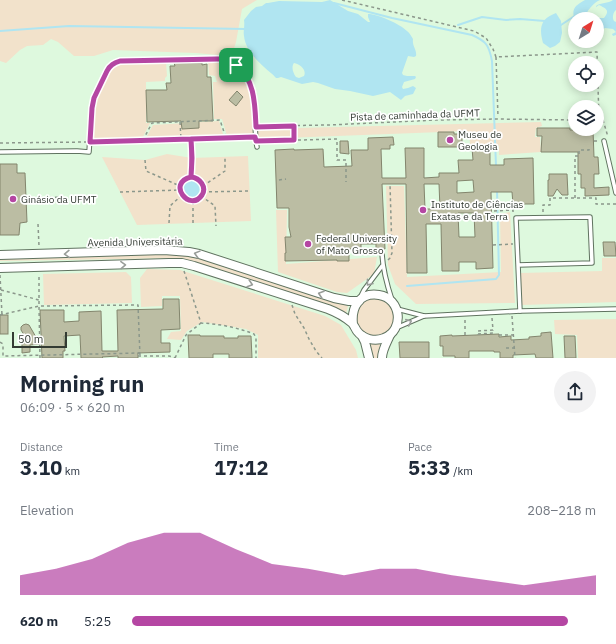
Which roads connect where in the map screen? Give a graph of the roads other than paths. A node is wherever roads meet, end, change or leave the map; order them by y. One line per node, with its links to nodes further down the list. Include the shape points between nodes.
1 (604, 141): 4 (lane)
2 (258, 148): 3 (lane, via 255,104 250,82 244,72 230,61 217,59 120,61 110,67 94,98 89,152)
3 (0, 152)
4 (616, 193)
5 (382, 254): 7 (lane)
6 (0, 256): 10 (street, Avenida Universitária, one-way to 6, via 334,298 189,252 164,250)
7 (382, 264): 10 (lane, one-way to 10); 11 (lane)
8 (518, 265): 8 (lane, via 516,218 590,217 592,263); 13 (lane)
9 (0, 268): 15 (street, one-way to 15, via 182,263 328,309)
10 (359, 301): 11 (street, Avenida Universitária, via 366,296 379,295 387,298); 15 (street, via 352,316)
11 (395, 306): 14 (lane); 16 (street, via 398,322)
12 (616, 309): 13 (lane)
13 (520, 312): 14 (lane)
14 (424, 316): 16 (lane, one-way to 14)
15 (353, 324): 17 (street)
16 (393, 332): 17 (street, via 377,340); 19 (street)
17 (362, 336): 18 (street)
18 (369, 358)
19 (382, 358)

